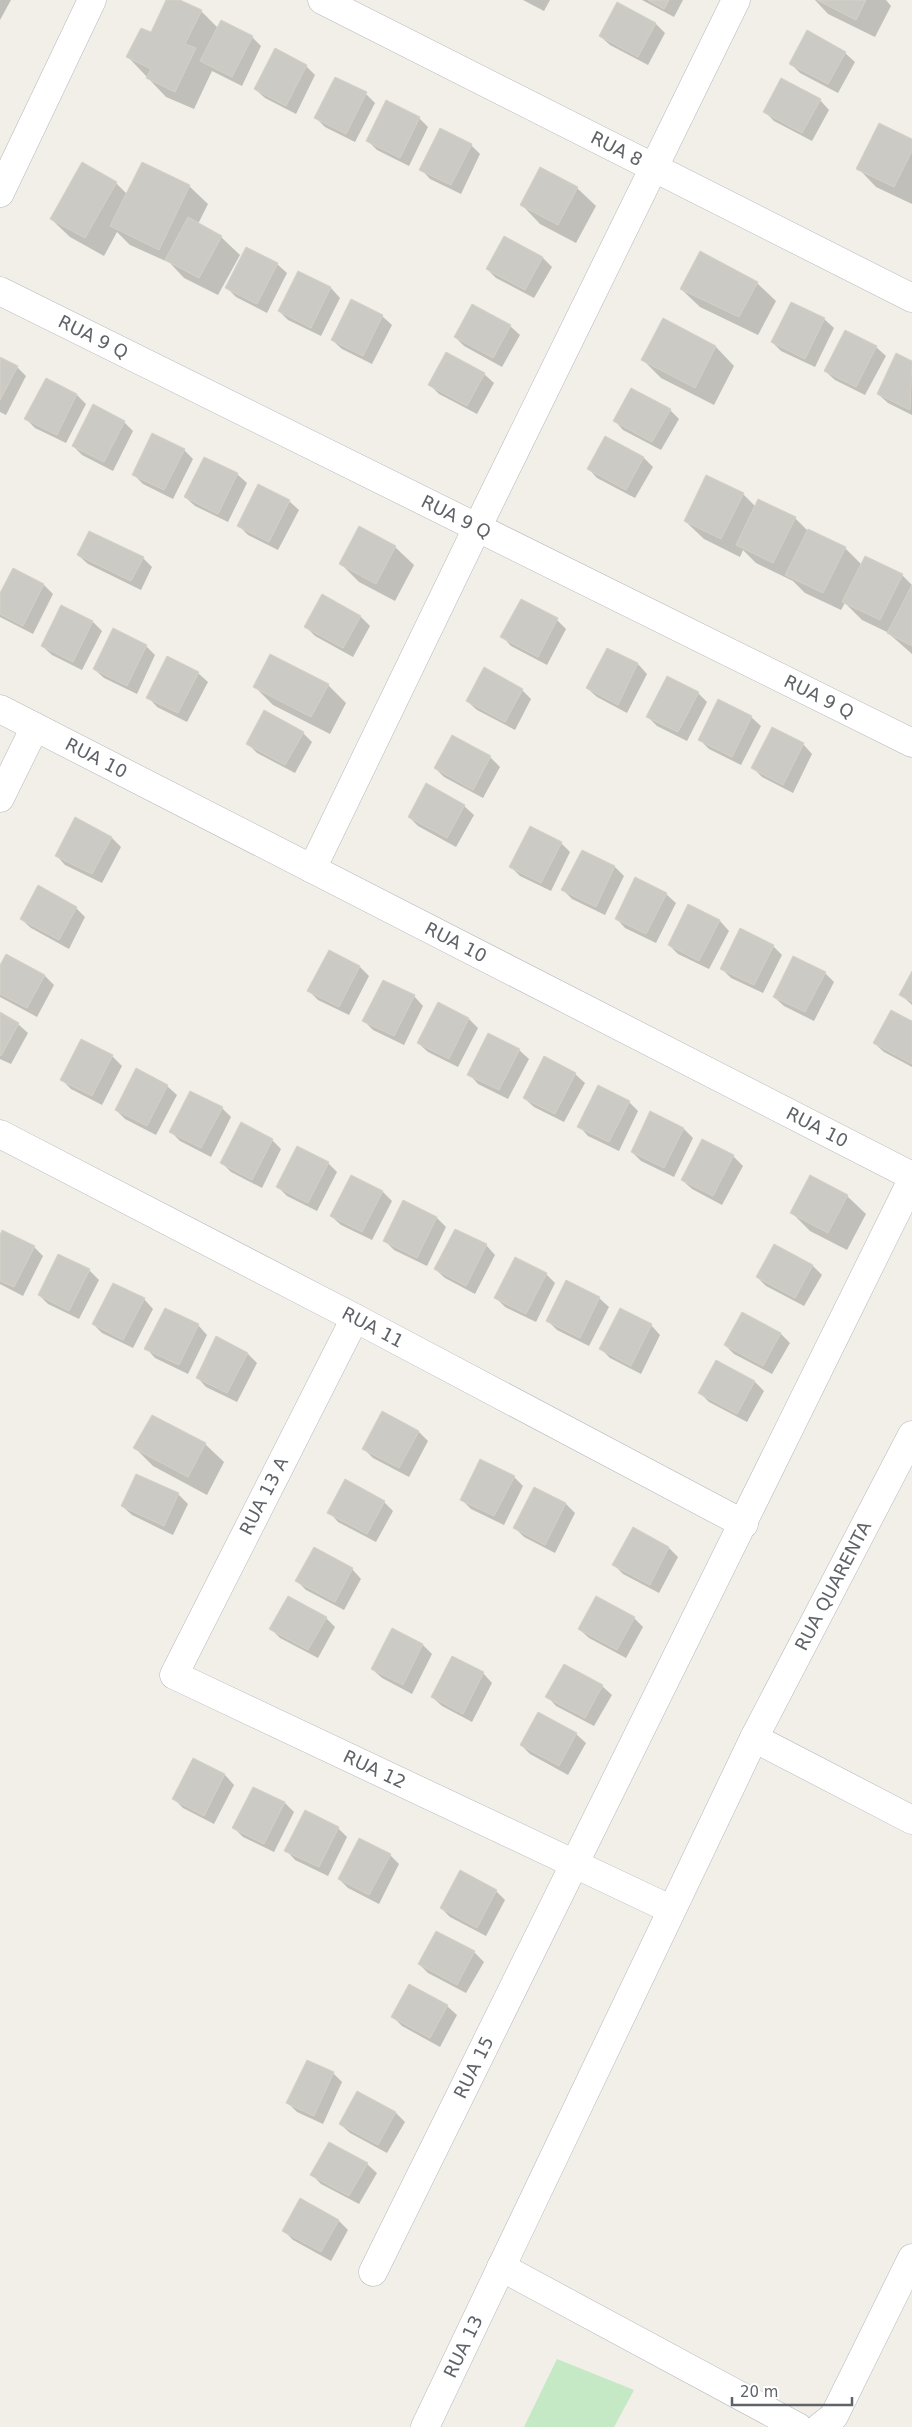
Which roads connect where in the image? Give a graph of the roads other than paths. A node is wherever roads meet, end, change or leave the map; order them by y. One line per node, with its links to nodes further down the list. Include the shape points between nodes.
1 (92, 0): 5 (street)
2 (322, 0): 4 (street, RUA 8)
3 (736, 0): 4 (street)
4 (652, 168): 7 (street, RUA 8); 8 (street)
5 (0, 193)
6 (0, 291): 8 (street, RUA 9 Q)
7 (912, 298)
8 (477, 528): 11 (street, RUA 9 Q); 13 (street)
9 (0, 709): 10 (street, RUA 10)
10 (35, 727): 12 (street); 13 (street, RUA 10)
11 (912, 743)
12 (0, 798)
13 (312, 869): 15 (street, RUA 10)
14 (0, 1134): 17 (street, RUA 11)
15 (912, 1176)
16 (912, 1180): 19 (street, RUA 15)
17 (355, 1318): 19 (street, RUA 11); 20 (street, RUA 13 A)
18 (912, 1435): 21 (street, RUA QUARENTA)
19 (744, 1524): 23 (street, RUA 15)
20 (174, 1675): 23 (street, RUA 12)
21 (754, 1738): 22 (street); 24 (street, RUA QUARENTA)
22 (912, 1820)
23 (575, 1864): 24 (street, RUA 12); 27 (street, RUA 15)
24 (670, 1909): 26 (street, RUA 13)
25 (912, 2258): 30 (street, via 834,2416)
26 (502, 2267): 28 (street, RUA 13); 29 (street)
27 (373, 2272)
28 (425, 2427)
29 (798, 2427)
30 (820, 2427)

